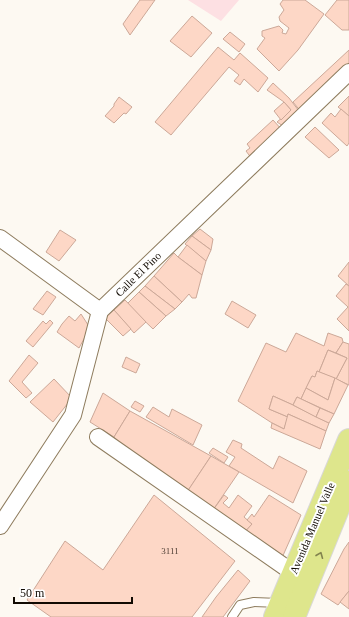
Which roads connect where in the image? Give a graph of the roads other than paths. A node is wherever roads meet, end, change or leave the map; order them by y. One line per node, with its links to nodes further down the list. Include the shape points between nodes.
1 (349, 72): 3 (street, Calle El Pino)
2 (0, 238): 3 (street)
3 (100, 311): 7 (street, via 73,415)
4 (98, 437): 8 (street)
5 (349, 440): 8 (main road, Avenida Manuel Valle)
6 (349, 482): 8 (main road, Avenida Manuel Valle, one-way to 6)
7 (0, 526)
8 (301, 578): 9 (main road, Avenida Manuel Valle)
9 (283, 612): 10 (lane, via 254,602 240,606)
10 (232, 617)

